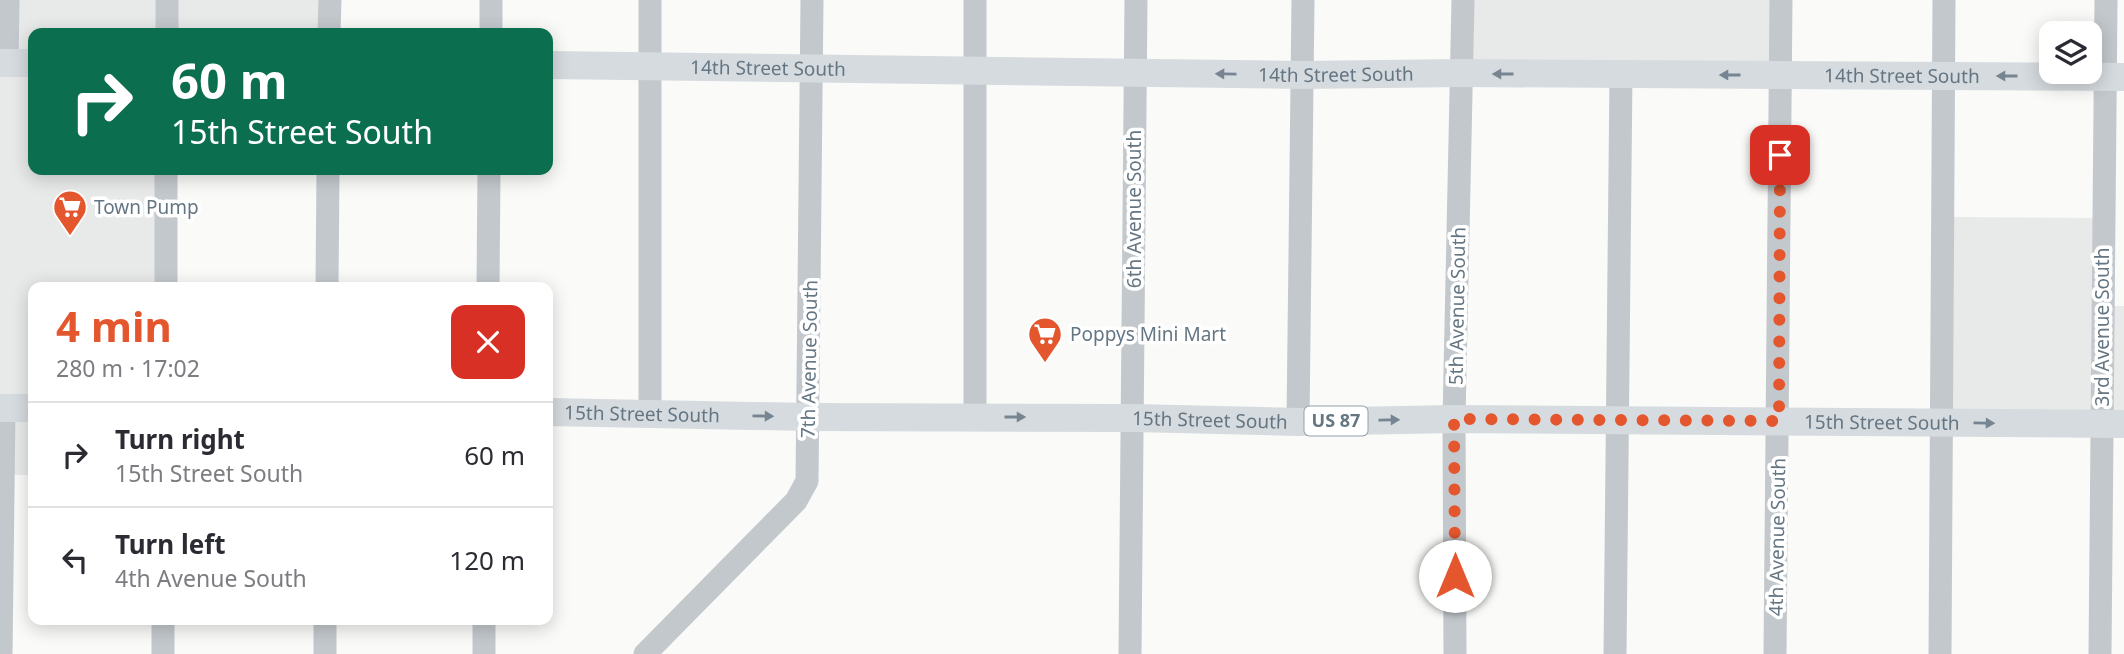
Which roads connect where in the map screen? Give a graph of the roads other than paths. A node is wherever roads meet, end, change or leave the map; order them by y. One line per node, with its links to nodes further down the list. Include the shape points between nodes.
1 (8, 0): 17 (street)
2 (167, 0): 14 (street)
3 (330, 0): 15 (street)
4 (491, 0): 16 (street)
5 (650, 0): 19 (street)
6 (812, 0): 20 (street, 7th Avenue South)
7 (975, 0): 22 (street)
8 (1136, 0): 21 (street, 6th Avenue South)
9 (1303, 0): 25 (street)
10 (1463, 0): 23 (street, 5th Avenue South)
11 (1781, 0): 26 (street, 4th Avenue South)
12 (1944, 0): 27 (street)
13 (2106, 0): 28 (street, 3rd Avenue South)
14 (167, 28)
15 (329, 28)
16 (491, 28)
17 (14, 63)
18 (553, 65): 19 (main road, 14th Street South)
19 (649, 67): 20 (main road, 14th Street South); 38 (street)
20 (811, 70): 22 (main road, 14th Street South); 39 (street, 7th Avenue South)
21 (1135, 72): 22 (main road, 14th Street South); 25 (main road, 14th Street South, one-way to 21); 41 (street, 6th Avenue South)
22 (974, 73): 40 (street)
23 (1462, 73): 24 (main road, 14th Street South, one-way to 23); 25 (main road, 14th Street South); 42 (street, 5th Avenue South)
24 (1621, 74): 26 (main road, 14th Street South, one-way to 24); 43 (street)
25 (1302, 75): 45 (street)
26 (1781, 75): 27 (main road, 14th Street South); 44 (street, 4th Avenue South)
27 (1943, 75): 28 (main road, 14th Street South, one-way to 27); 46 (street)
28 (2115, 77): 47 (street, 3rd Avenue South)
29 (166, 175): 32 (street)
30 (328, 175): 33 (street)
31 (489, 175): 34 (street)
32 (166, 282)
33 (327, 282)
34 (488, 282)
35 (2, 408): 36 (main road); 51 (street)
36 (28, 408)
37 (553, 412): 38 (main road, 15th Street South / US 87)
38 (650, 414): 39 (main road, 15th Street South / US 87, one-way to 39)
39 (808, 417): 40 (main road, 15th Street South / US 87); 55 (street, 7th Avenue South, via 807,481 796,501)
40 (975, 417): 41 (main road, 15th Street South / US 87, one-way to 41)
41 (1133, 418): 45 (main road, 15th Street South / US 87); 56 (street, 6th Avenue South)
42 (1454, 419): 43 (main road, 15th Street South / US 87); 45 (main road, 15th Street South / US 87, one-way to 42); 57 (street, 5th Avenue South)
43 (1617, 421): 44 (main road, 15th Street South / US 87); 58 (street)
44 (1779, 421): 46 (main road, 15th Street South / US 87); 59 (street, 4th Avenue South)
45 (1298, 422)
46 (1941, 422): 47 (main road, 15th Street South / US 87, one-way to 47); 60 (street)
47 (2113, 424): 61 (street, 3rd Avenue South)
48 (163, 625): 52 (street)
49 (325, 625): 53 (street)
50 (484, 625): 54 (street)
51 (1, 654)
52 (163, 654)
53 (325, 654)
54 (484, 654)
55 (645, 654)
56 (1130, 654)
57 (1455, 654)
58 (1615, 654)
59 (1776, 654)
60 (1940, 654)
61 (2100, 654)

